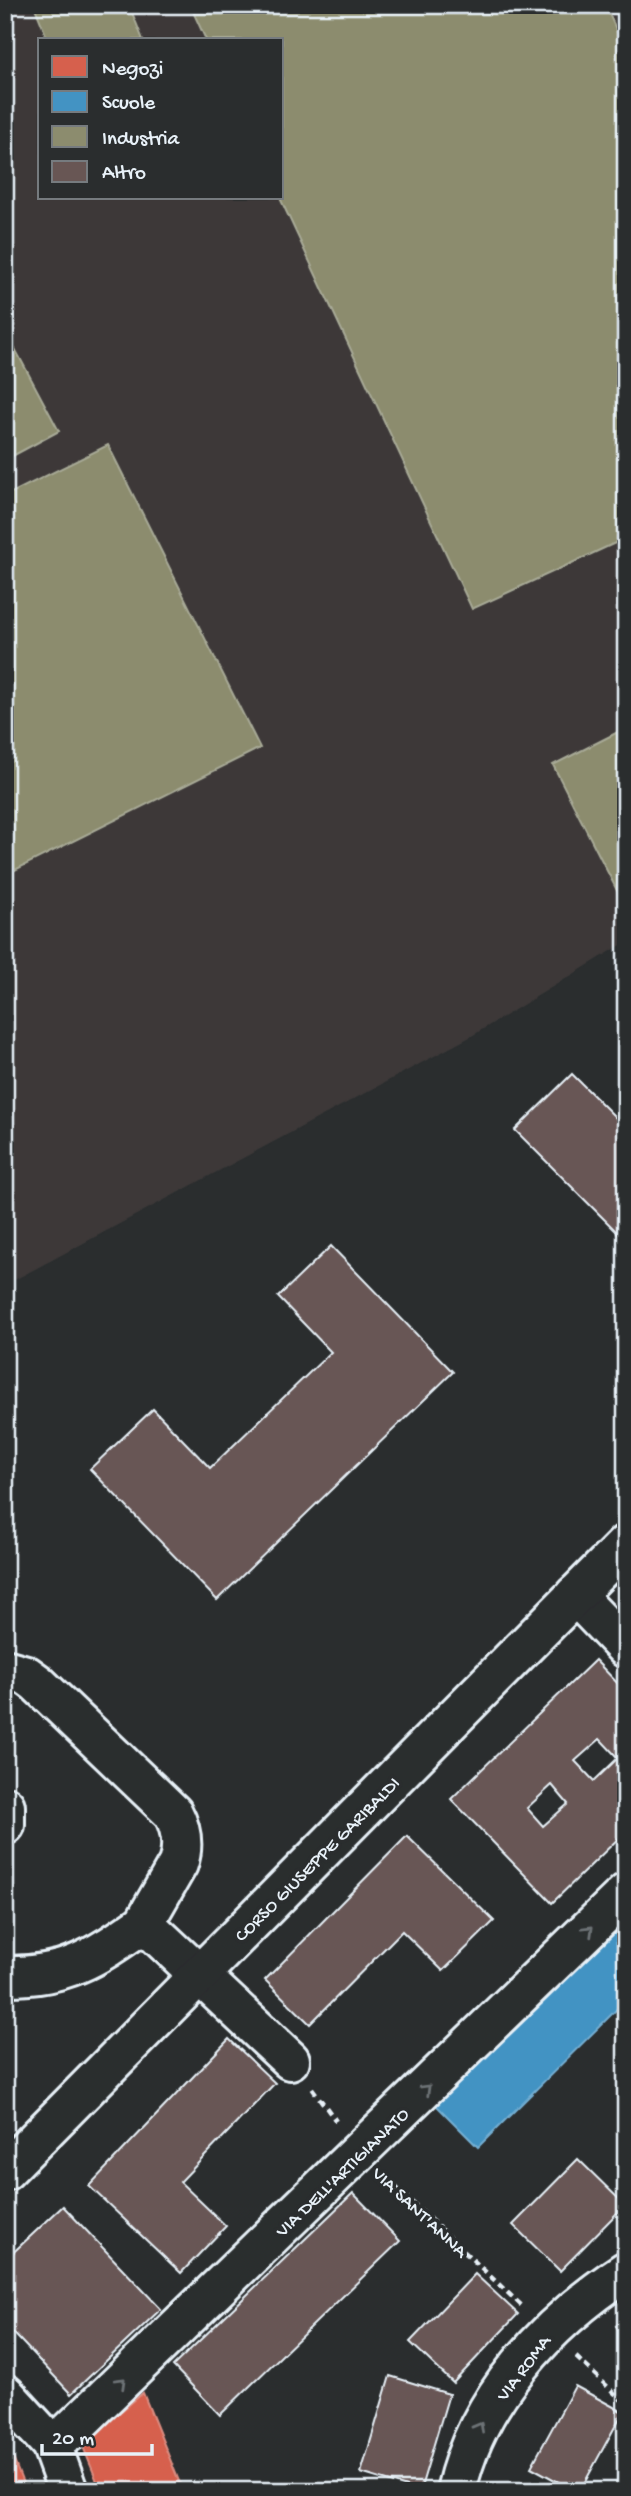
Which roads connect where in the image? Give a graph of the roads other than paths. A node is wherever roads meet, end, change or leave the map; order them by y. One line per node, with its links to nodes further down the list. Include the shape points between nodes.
1 (626, 1544): 2 (street, CORSO GIUSEPPE GARIBALDI)
2 (575, 1595): 3 (street); 9 (street, CORSO GIUSEPPE GARIBALDI)
3 (626, 1648)
4 (5, 1669): 8 (street, via 37,1684 173,1813 181,1833 181,1854)
5 (5, 1805): 6 (street)
6 (5, 1825)
7 (626, 1894): 15 (street, VIA DELL'ARTIGIANATO, one-way to 7, via 69,2432)
8 (144, 1923): 9 (street); 10 (street, via 76,1965 39,1975)
9 (200, 1975): 11 (street); 12 (street, CORSO GIUSEPPE GARIBALDI)
10 (5, 1976)
11 (290, 2060)
12 (5, 2171)
13 (626, 2271): 17 (street, VIA ROMA, one-way to 13, via 466,2455 486,2415 517,2370 548,2331)
14 (5, 2394): 15 (street)
15 (51, 2444): 16 (street)
16 (68, 2491)
17 (456, 2491)

